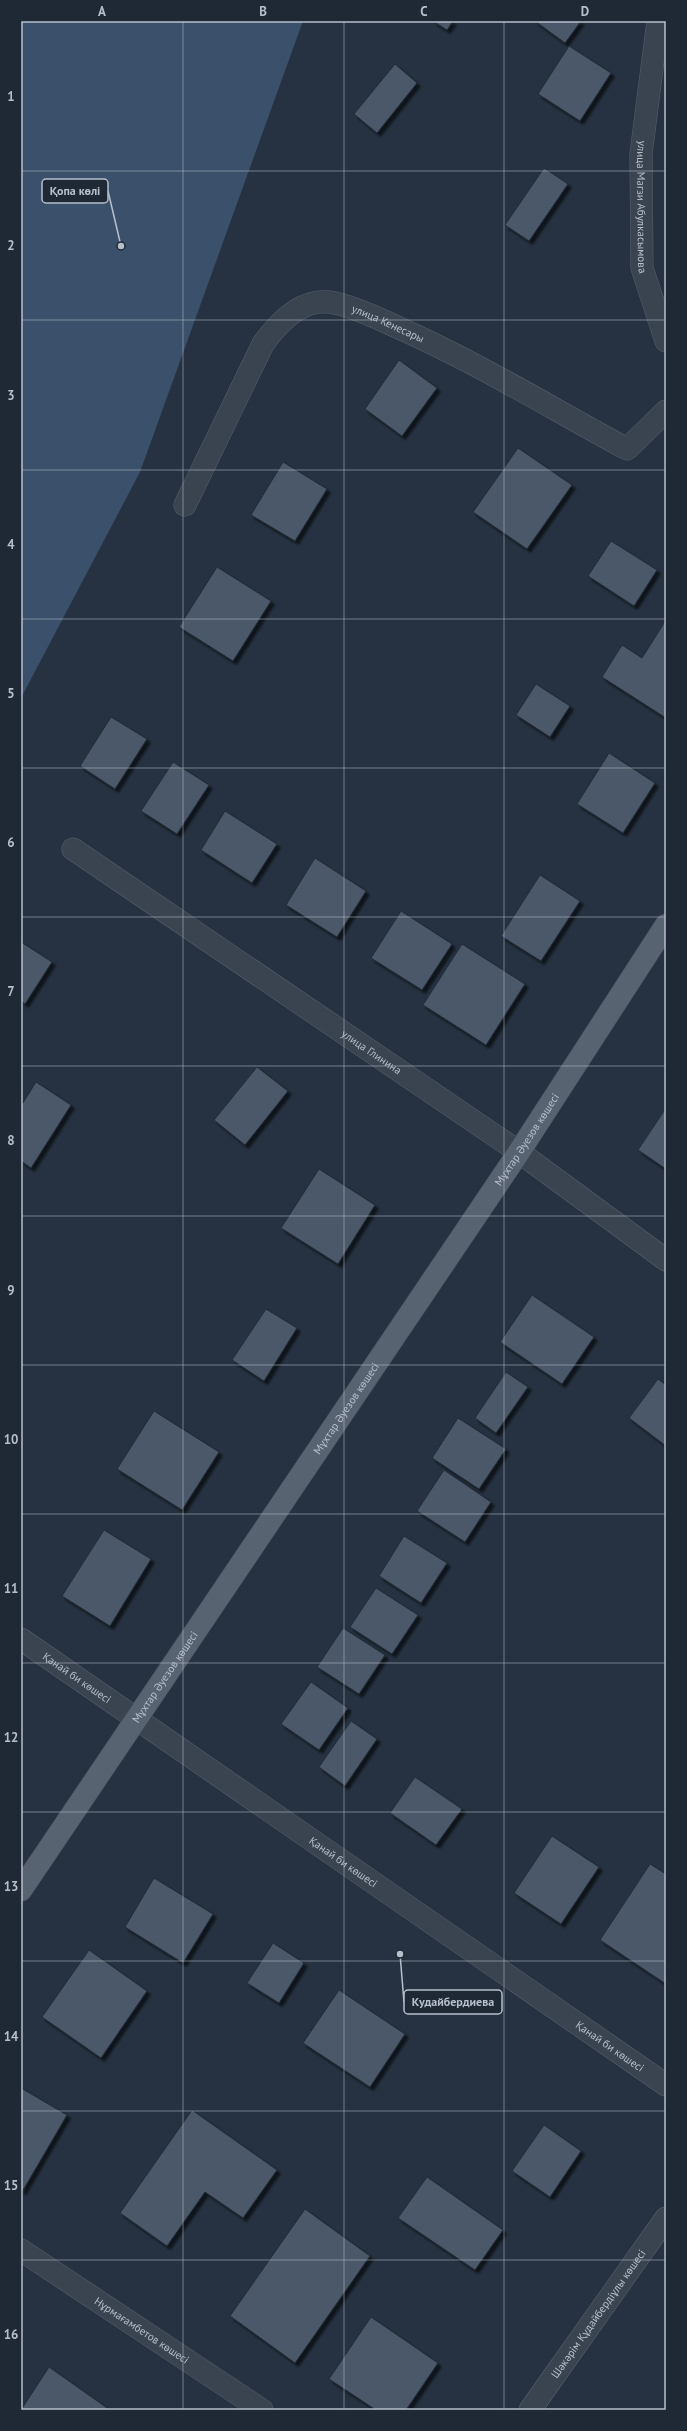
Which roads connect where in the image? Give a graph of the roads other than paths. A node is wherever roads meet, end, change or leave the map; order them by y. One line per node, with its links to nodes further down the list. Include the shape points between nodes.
1 (658, 21): 2 (street, улица Магзи Абулкасымова, via 641,154 642,268)
2 (666, 341)
3 (666, 411): 4 (street, улица Кенесары, via 627,449 415,335 374,317 329,302 308,304 289,315 263,344)
4 (185, 505)
5 (73, 849): 7 (street, улица Глинина)
6 (666, 925): 7 (main road, Мұхтар Әуезов көшесі)
7 (519, 1152): 8 (street, улица Глинина); 10 (main road, Мұхтар Әуезов көшесі)
8 (666, 1260)
9 (21, 1639): 10 (street, Қанай би көшесі)
10 (138, 1718): 11 (main road, Мұхтар Әуезов көшесі); 12 (street, Қанай би көшесі)
11 (21, 1890)
12 (666, 2085)
13 (666, 2218): 16 (street, Шәкәрім Құдайбердіұлы көшесі)
14 (21, 2250): 15 (street, Нұрмағамбетов көшесі)
15 (262, 2410)
16 (530, 2410)

